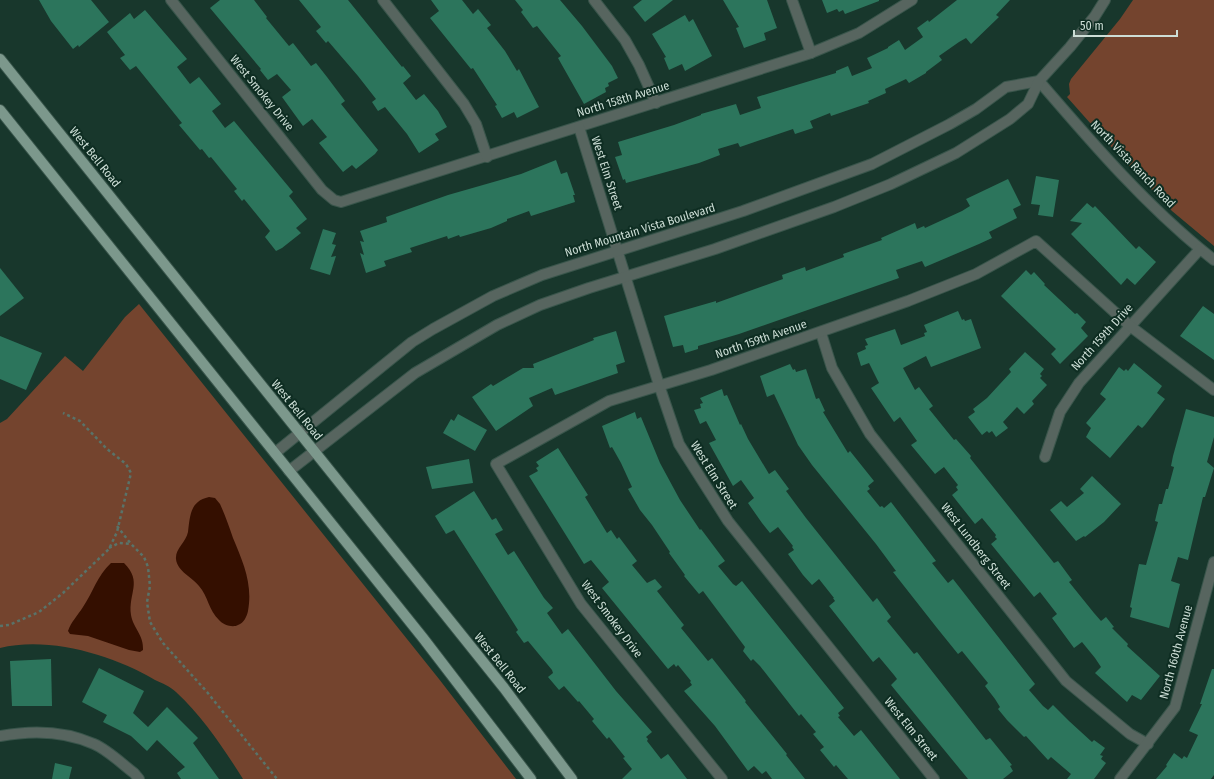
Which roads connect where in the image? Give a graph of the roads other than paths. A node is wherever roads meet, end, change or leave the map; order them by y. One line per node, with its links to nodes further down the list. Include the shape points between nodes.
1 (171, 0): 14 (street, West Smokey Drive, via 322,190)
2 (383, 0): 13 (street, via 464,104 476,124)
3 (594, 0): 10 (street, via 632,52)
4 (792, 0): 7 (street)
5 (912, 0): 7 (street, North 158th Avenue, via 859,33)
6 (1105, 0): 9 (street, via 1070,47)
7 (810, 53): 10 (street, North 158th Avenue)
8 (0, 59): 23 (main road, West Bell Road)
9 (1039, 81): 15 (street, North Vista Ranch Road, via 1138,192); 16 (street, North Mountain Vista Boulevard, via 1006,87 950,124 872,164 743,211); 18 (street, via 1028,104 1010,119 942,161 834,207)
10 (656, 103): 12 (street, North 158th Avenue)
11 (0, 110): 25 (main road)
12 (579, 127): 13 (street, North 158th Avenue); 16 (street, West Elm Street)
13 (487, 157): 14 (street, North 158th Avenue, via 349,201)
14 (334, 200)
15 (1200, 249): 17 (street, North Vista Ranch Road); 19 (street, North 159th Drive)
16 (618, 250): 18 (street, West Elm Street); 23 (street, North Mountain Vista Boulevard, via 542,275 493,296 433,329 397,354)
17 (1214, 260)
18 (626, 277): 21 (street, West Elm Street); 24 (street, via 540,305 477,335 415,373)
19 (1130, 326): 20 (street, North 159th Avenue, via 1036,241 976,274); 22 (street); 26 (street, North 159th Drive, via 1076,387 1060,412)
20 (821, 333): 21 (street, North 159th Avenue); 31 (street, West Lundberg Street, via 832,368 870,434 1066,681 1130,734)
21 (659, 386): 27 (street, North 159th Avenue, via 609,401); 36 (street, West Elm Street, via 679,444 728,521)
22 (1214, 390)
23 (299, 433): 24 (main road, West Bell Road); 25 (street, North Mountain Vista Boulevard)
24 (314, 452): 28 (street); 34 (main road, West Bell Road, via 504,688)
25 (275, 453): 28 (main road)
26 (1045, 457)
27 (496, 464): 35 (street, West Smokey Drive, via 581,604)
28 (289, 471): 33 (main road)
29 (1214, 562): 31 (street, North 160th Avenue, via 1175,707)
30 (0, 736): 32 (street, via 24,731 62,733 96,744)
31 (1148, 744): 37 (street, North 160th Avenue)
32 (139, 779)
33 (532, 779)
34 (572, 779)
35 (722, 779)
36 (934, 779)
37 (1120, 779)

